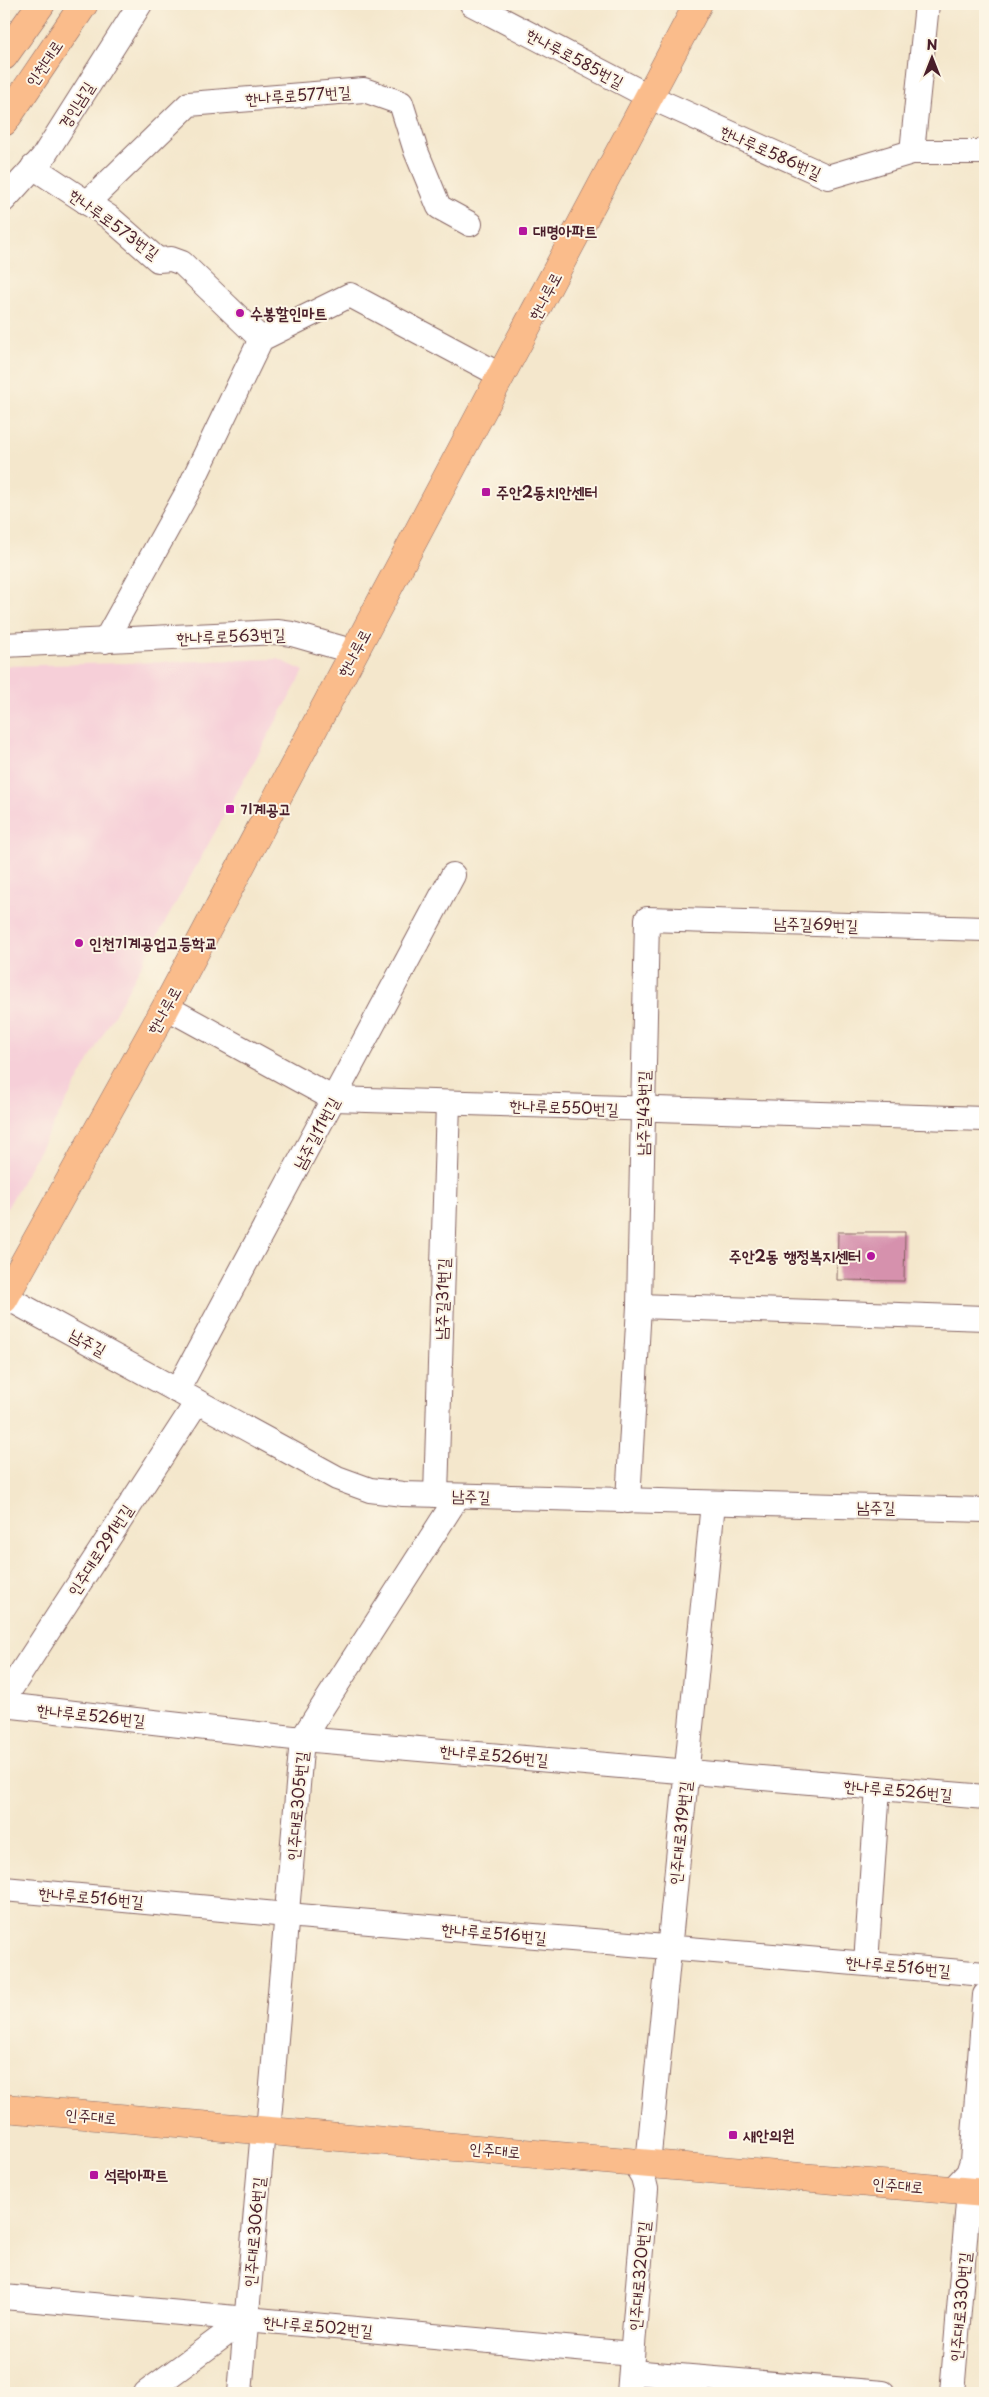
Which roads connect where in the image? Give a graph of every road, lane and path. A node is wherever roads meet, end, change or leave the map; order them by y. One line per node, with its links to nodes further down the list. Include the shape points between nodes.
1 (41, 4): 7 (main road)
2 (84, 4): 9 (main road, 인천대로)
3 (140, 4): 12 (street, 경인남길)
4 (472, 4): 8 (street, 한나루로585번길)
5 (698, 4): 8 (main road, 한나루로)
6 (927, 4): 10 (street)
7 (4, 56)
8 (650, 97): 10 (street, 한나루로586번길, via 828,177); 17 (main road, 한나루로)
9 (4, 122)
10 (912, 152): 11 (street, 한나루로586번길)
11 (985, 152)
12 (33, 168): 13 (street, 경인남길); 14 (street, 한나루로573번길)
13 (4, 200)
14 (87, 203): 15 (street, 한나루로577번길, via 189,104 364,90 401,103 439,207); 16 (street, 한나루로573번길, via 109,217 158,260 171,259 182,263)
15 (470, 224)
16 (260, 339): 17 (street, via 350,295); 18 (street, via 196,475)
17 (502, 376): 20 (main road, 한나루로)
18 (105, 640): 19 (street, 한나루로563번길); 20 (street, 한나루로563번길, via 277,632)
19 (4, 645)
20 (355, 652): 24 (main road, 한나루로)
21 (453, 875): 25 (street, 남주길11번길)
22 (647, 919): 23 (street, 남주길69번길); 27 (street, 남주길43번길)
23 (985, 929)
24 (166, 1007): 25 (street, 한나루로550번길); 29 (main road, 한나루로)
25 (334, 1099): 26 (street, 한나루로550번길); 32 (street, 남주길11번길)
26 (448, 1104): 27 (street, 한나루로550번길); 33 (street, 남주길31번길)
27 (643, 1109): 28 (street, 한나루로550번길); 30 (street, 남주길43번길)
28 (985, 1119)
29 (4, 1297): 32 (street, 남주길)
30 (639, 1306): 31 (street); 34 (street, 남주길43번길)
31 (985, 1318)
32 (187, 1396): 33 (street, 남주길, via 337,1478 370,1490); 37 (street, 인주대로291번길)
33 (447, 1496): 34 (street, 남주길); 39 (street, 인주대로305번길)
34 (628, 1500): 35 (street, 남주길)
35 (712, 1503): 36 (street, 남주길); 40 (street, 인주대로319번길)
36 (985, 1510)
37 (4, 1699)
38 (4, 1705): 39 (street, 한나루로526번길)
39 (302, 1739): 40 (street, 한나루로526번길); 44 (street, 인주대로305번길)
40 (686, 1772): 41 (street, 한나루로526번길); 45 (street, 인주대로319번길)
41 (878, 1788): 42 (street, 한나루로526번길); 46 (street)
42 (985, 1797)
43 (4, 1889): 44 (street, 한나루로516번길)
44 (287, 1915): 45 (street, 한나루로516번길); 50 (street, 인주대로305번길)
45 (669, 1947): 46 (street, 한나루로516번길); 51 (street, 인주대로319번길)
46 (866, 1964): 47 (street, 한나루로516번길)
47 (985, 1974)
48 (985, 1995): 52 (street)
49 (4, 2108): 50 (main road, 인주대로)
50 (266, 2131): 51 (main road, 인주대로); 54 (street, 인주대로306번길)
51 (641, 2163): 52 (main road, 인주대로); 55 (street, 인주대로320번길, via 646,2189)
52 (969, 2191): 59 (street, 인주대로330번길)
53 (4, 2298): 54 (street, 한나루로502번길)
54 (246, 2319): 55 (street, 한나루로502번길); 56 (street); 57 (street, 인주대로306번길)
55 (631, 2373): 58 (street, 한나루로502번길)
56 (146, 2393)
57 (240, 2393)
58 (883, 2393)
59 (952, 2393)

